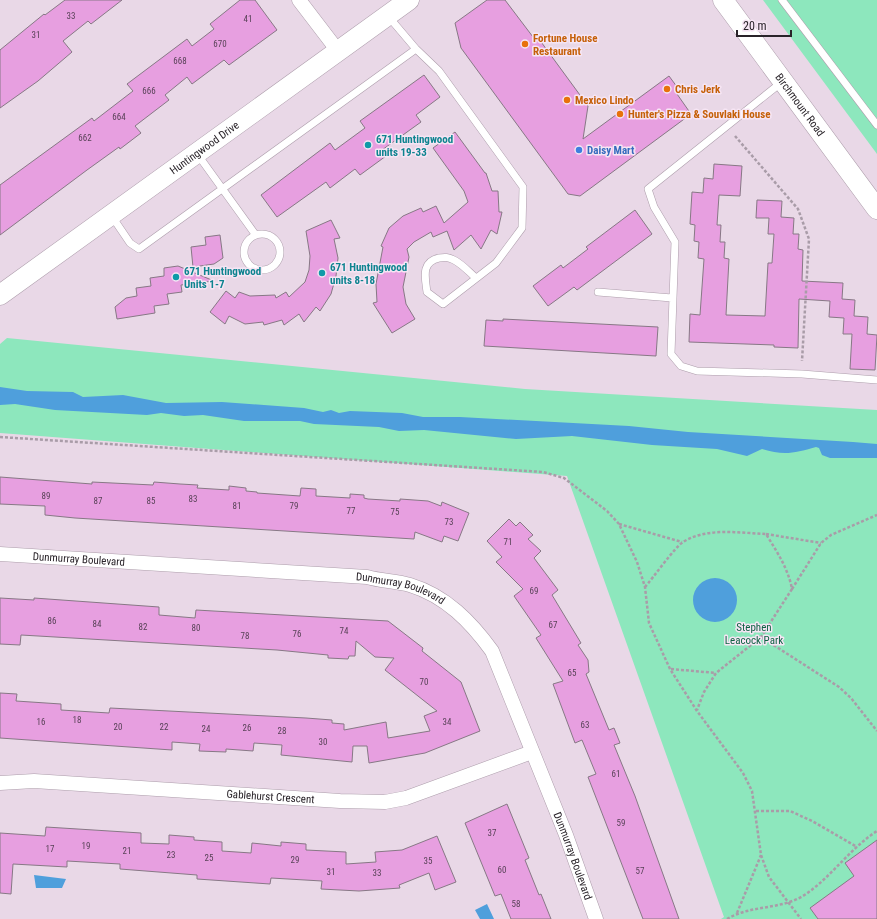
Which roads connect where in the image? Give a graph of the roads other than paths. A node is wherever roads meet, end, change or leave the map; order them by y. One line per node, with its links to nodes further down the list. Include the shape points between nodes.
1 (299, 0): 7 (street)
2 (409, 0): 5 (street, Huntingwood Drive)
3 (723, 0): 8 (street, Birchmount Road)
4 (782, 0): 9 (lane)
5 (387, 16): 6 (lane); 7 (street, Huntingwood Drive)
6 (416, 49): 11 (lane); 15 (lane, via 439,71 523,188 522,228 496,262)
7 (338, 51): 10 (street, Huntingwood Drive)
8 (784, 81): 12 (street, Birchmount Road); 18 (lane, via 648,189 654,207 675,242)
9 (877, 124)
10 (196, 154): 11 (lane); 13 (street, Huntingwood Drive)
11 (223, 188): 13 (lane, via 139,249 130,243); 14 (lane)
12 (877, 209)
13 (111, 215): 17 (street, Huntingwood Drive)
14 (255, 234): 14 (lane, via 245,242 244,255 250,266 262,271 275,266 281,254 278,242 268,234)
15 (476, 278): 15 (lane, via 443,304 427,292 424,275 427,265 433,260 446,257 455,260)
16 (598, 292): 18 (lane)
17 (0, 295)
18 (672, 298): 19 (lane, via 671,354 681,366 697,371 802,374)
19 (877, 380)
20 (0, 554): 21 (street, Dunmurray Boulevard, via 367,578 411,585 446,602 464,616 484,640 500,669)
21 (532, 752): 22 (street, Gablehurst Crescent, via 406,798 384,802 34,781); 23 (street, Dunmurray Boulevard, via 566,835)
22 (0, 783)
23 (596, 919)

